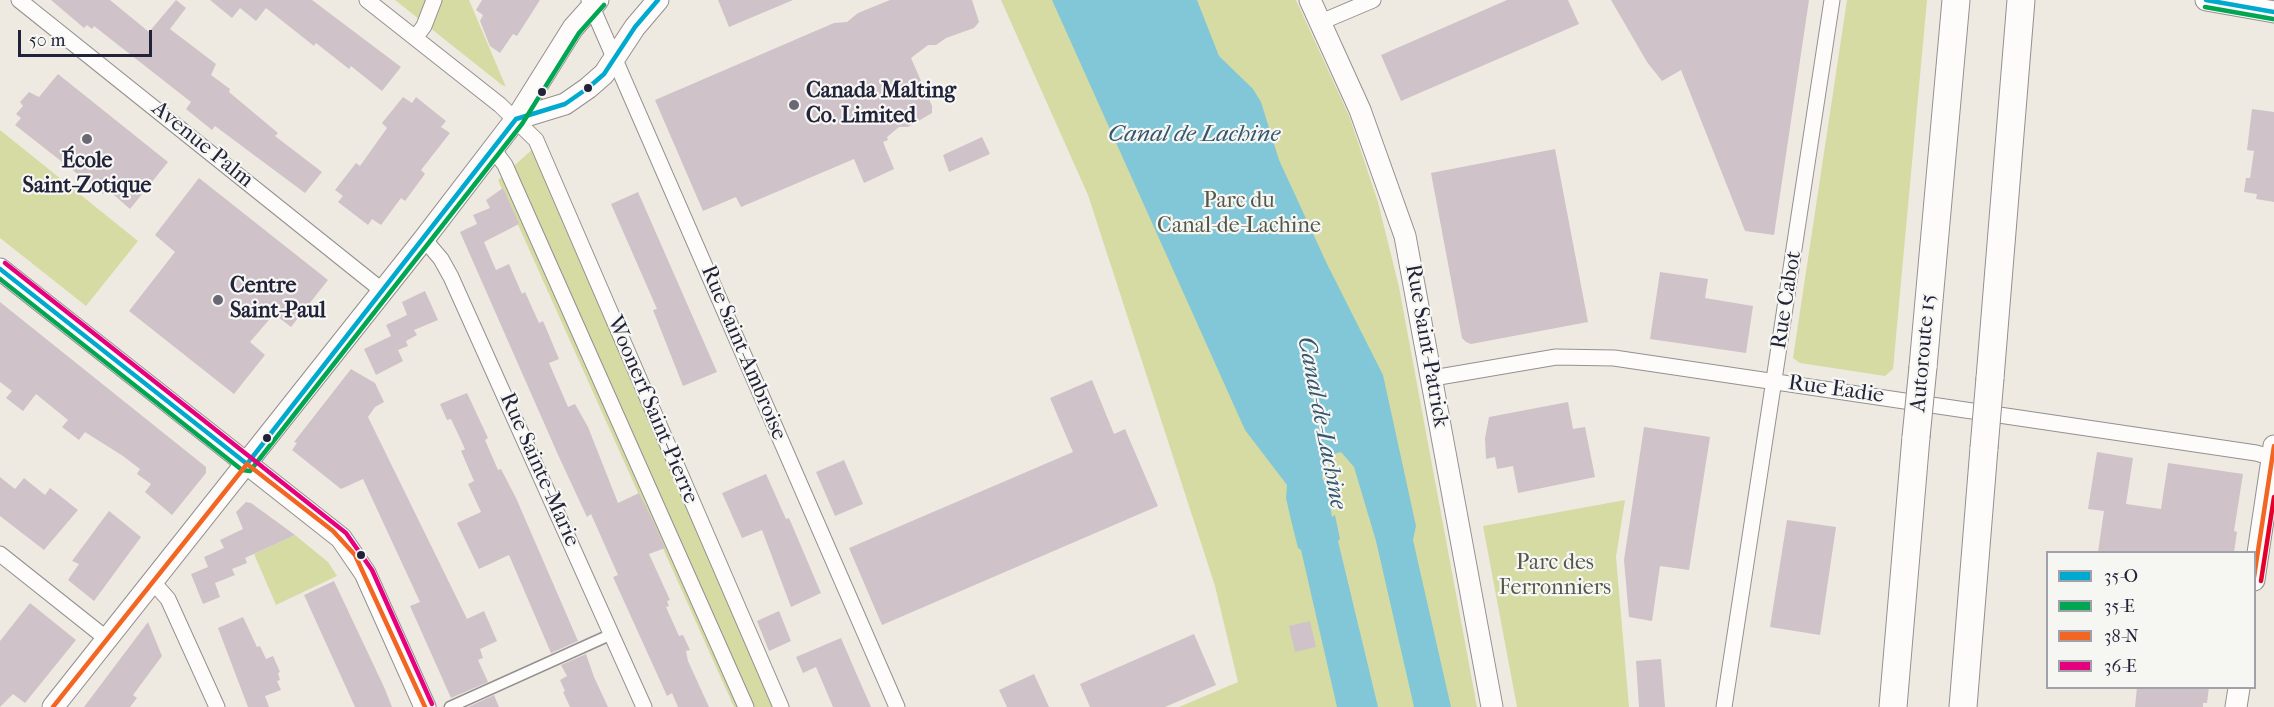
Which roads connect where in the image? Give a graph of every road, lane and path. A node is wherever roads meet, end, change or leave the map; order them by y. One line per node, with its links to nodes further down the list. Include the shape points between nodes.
1 (19, 0): 20 (street, Avenue Palm)
2 (367, 0): 14 (street, Woonerf Saint-Pierre)
3 (434, 0): 14 (street)
4 (658, 0): 15 (main road)
5 (1310, 0): 13 (main road, Rue Saint-Patrick)
6 (1373, 0): 13 (street)
7 (1832, 0): 22 (street, Rue Cabot)
8 (1956, 0): 41 (highway, Autoroute 15, bridge)
9 (2021, 0): 42 (highway, bridge)
10 (2206, 0): 12 (main road)
11 (593, 2): 15 (street, Rue Saint-Ambroise); 16 (main road)
12 (2274, 12)
13 (1321, 22): 21 (main road, Rue Saint-Patrick, via 1360,110 1400,218)
14 (415, 38): 16 (street, Woonerf Saint-Pierre)
15 (615, 58): 16 (main road, via 604,74 566,104); 38 (street, Rue Saint-Ambroise)
16 (516, 119): 17 (main road); 37 (street, Woonerf Saint-Pierre, via 536,140)
17 (493, 149): 18 (main road); 36 (street, Woonerf Saint-Pierre, via 505,165)
18 (424, 239): 20 (main road); 28 (street, Rue Sainte-Marie, via 451,277)
19 (0, 269): 24 (main road)
20 (384, 292): 24 (main road)
21 (1433, 378): 22 (street, Rue Eadie, via 1570,356 1637,361); 39 (main road, Rue Saint-Patrick)
22 (1775, 382): 23 (street, Rue Eadie); 40 (street, Rue Cabot)
23 (2273, 454): 26 (main road)
24 (247, 465): 27 (main road); 33 (main road, via 333,531 355,555)
25 (0, 554): 29 (street)
26 (2256, 567)
27 (153, 582): 29 (main road); 32 (street, via 168,599)
28 (612, 634): 34 (street); 35 (street, Rue Sainte-Marie)
29 (107, 639): 31 (main road)
30 (2238, 689): 43 (main road)
31 (53, 707)
32 (217, 707)
33 (425, 707)
34 (450, 707)
35 (644, 707)
36 (746, 707)
37 (781, 707)
38 (897, 707)
39 (1492, 707)
40 (1724, 707)
41 (1893, 707)
42 (1963, 707)
43 (2236, 707)

